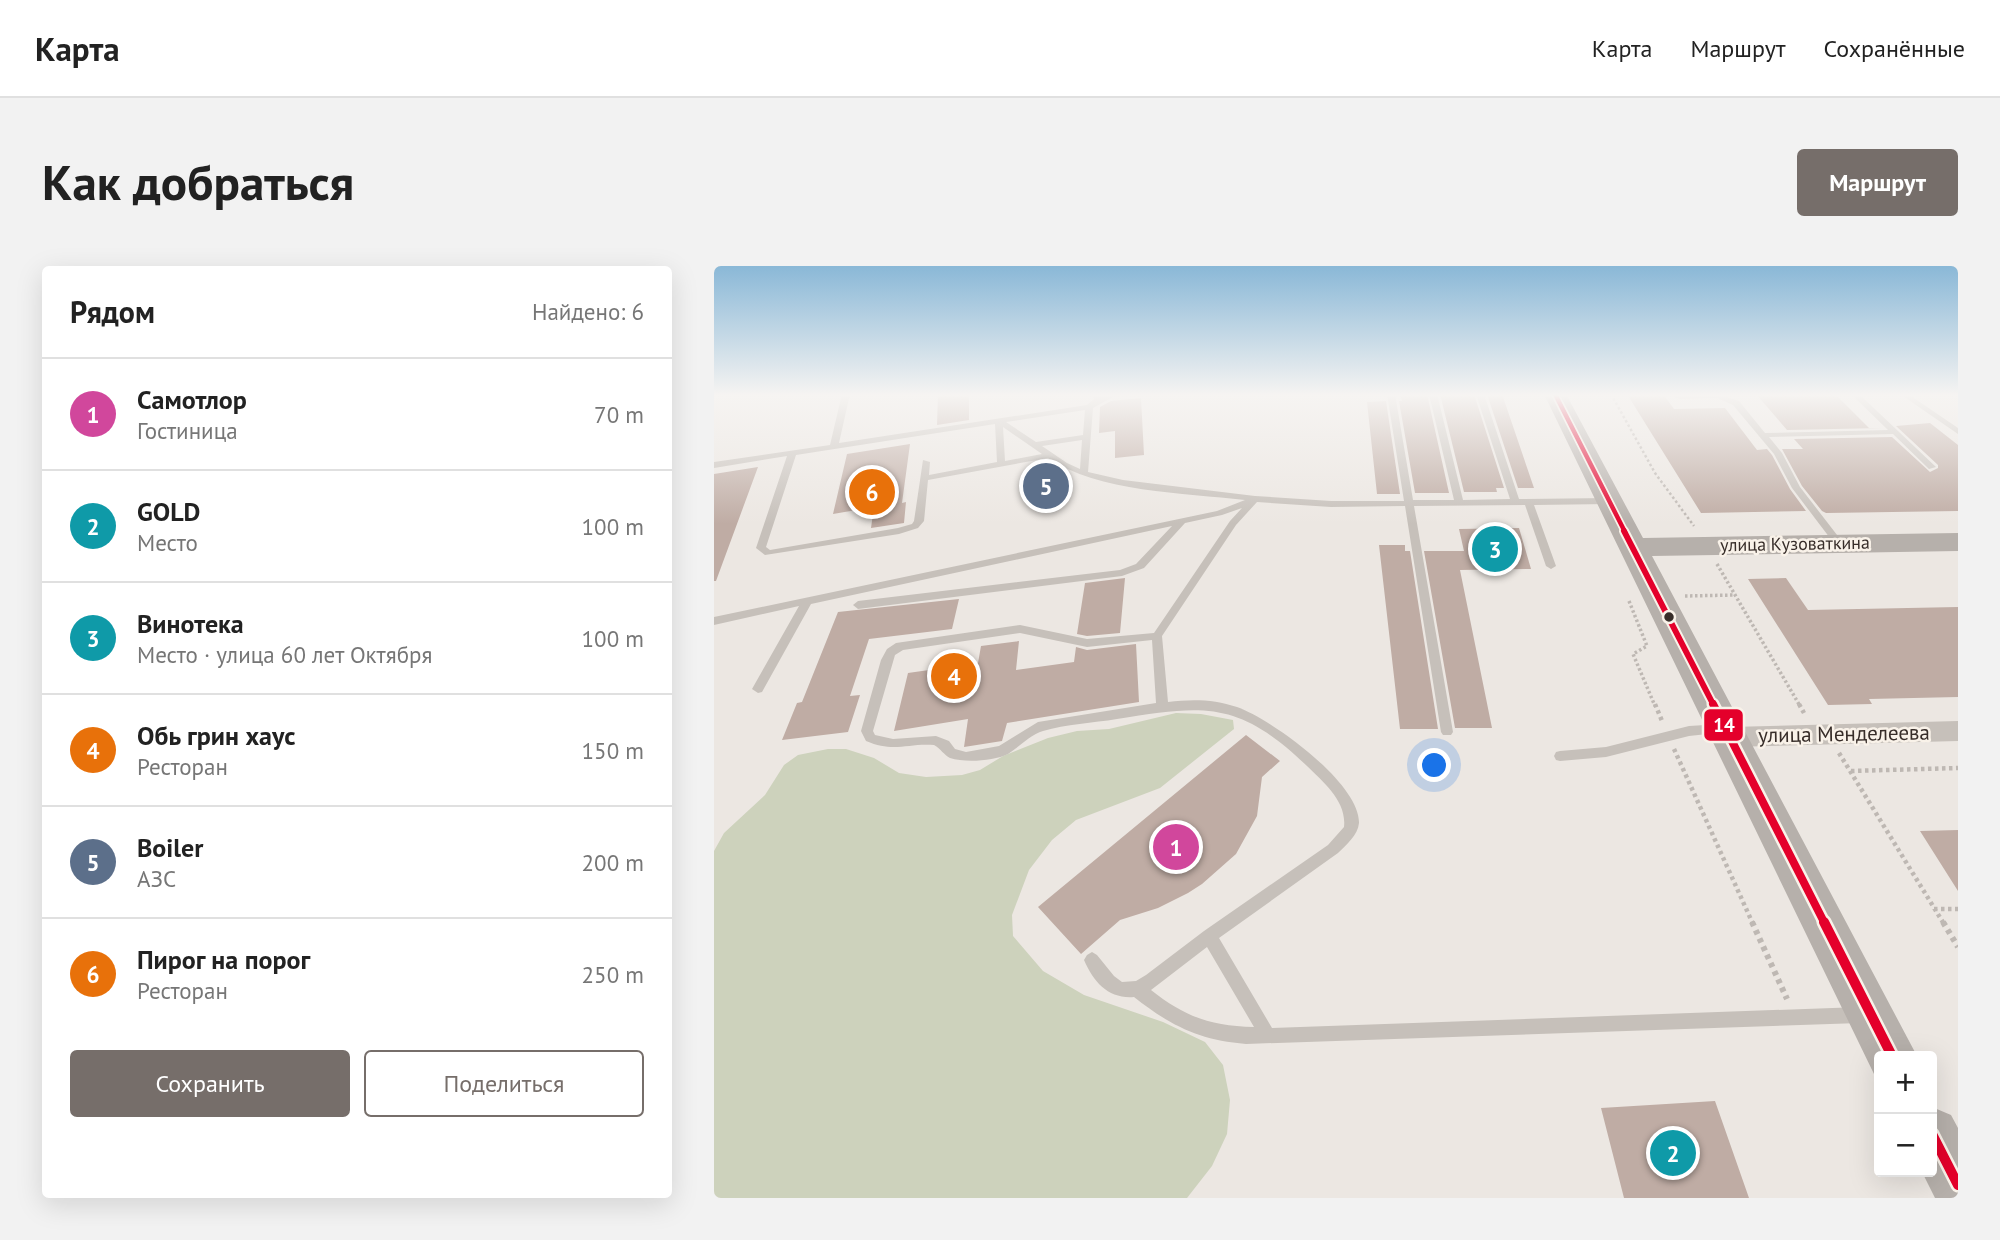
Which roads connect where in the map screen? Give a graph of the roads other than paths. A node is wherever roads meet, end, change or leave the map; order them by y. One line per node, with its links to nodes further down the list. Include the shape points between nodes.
1 (836, 437): 14 (lane)
2 (890, 437): 14 (lane)
3 (1000, 437): 19 (lane)
4 (1023, 437): 13 (lane)
5 (1084, 437): 13 (lane)
6 (1087, 437): 21 (lane)
7 (1398, 437): 28 (lane)
8 (1443, 437): 27 (lane)
9 (1494, 437): 25 (lane)
10 (1577, 437): 24 (main road)
11 (1765, 437): 31 (lane)
12 (1901, 437): 20 (lane)
13 (1034, 445): 16 (lane)
14 (834, 446): 15 (lane)
15 (792, 453): 18 (lane); 22 (lane, via 761,548 768,553 915,526)
16 (1049, 455): 19 (lane); 21 (lane)
17 (926, 462): 22 (lane)
18 (714, 464)
19 (1001, 464): 22 (lane)
20 (1931, 467)
21 (1084, 474): 23 (lane)
22 (924, 478)
23 (1255, 499): 28 (lane); 29 (lane); 39 (lane, via 1233,523)
24 (1609, 501): 26 (lane); 32 (main road)
25 (1515, 502): 26 (lane); 27 (lane)
26 (1529, 502): 33 (lane)
27 (1459, 503): 28 (lane)
28 (1409, 504): 42 (lane)
29 (1181, 522): 34 (lane); 35 (lane, via 1133,570)
30 (1958, 542): 31 (main road, улица Кузоваткина)
31 (1839, 544): 32 (main road, улица Кузоваткина)
32 (1633, 547): 44 (main road)
33 (1550, 566)
34 (885, 587): 35 (lane); 36 (lane)
35 (881, 602): 37 (lane)
36 (806, 603): 38 (lane); 40 (lane)
37 (858, 605)
38 (714, 621)
39 (1157, 636): 41 (lane); 41 (lane, via 1087,643 1020,629 900,646 887,660 867,731 870,738 888,746 938,740 951,753 966,757 1002,751 1038,727)
40 (758, 689)
41 (1162, 707): 46 (lane, via 1211,705 1248,716 1325,772 1351,811 1347,834 1333,849)
42 (1447, 732)
43 (1958, 732): 44 (street, улица Менделеева)
44 (1728, 733): 45 (lane, via 1689,730 1606,752); 49 (main road)
45 (1560, 756)
46 (1209, 936): 48 (lane); 50 (lane)
47 (1092, 960): 48 (lane, via 1120,990)
48 (1137, 989): 50 (lane, via 1168,1015 1203,1030)
49 (1871, 1014): 50 (lane); 51 (main road)
50 (1268, 1036)
51 (1890, 1051)
52 (1937, 1144): 53 (main road)
53 (1958, 1185)

